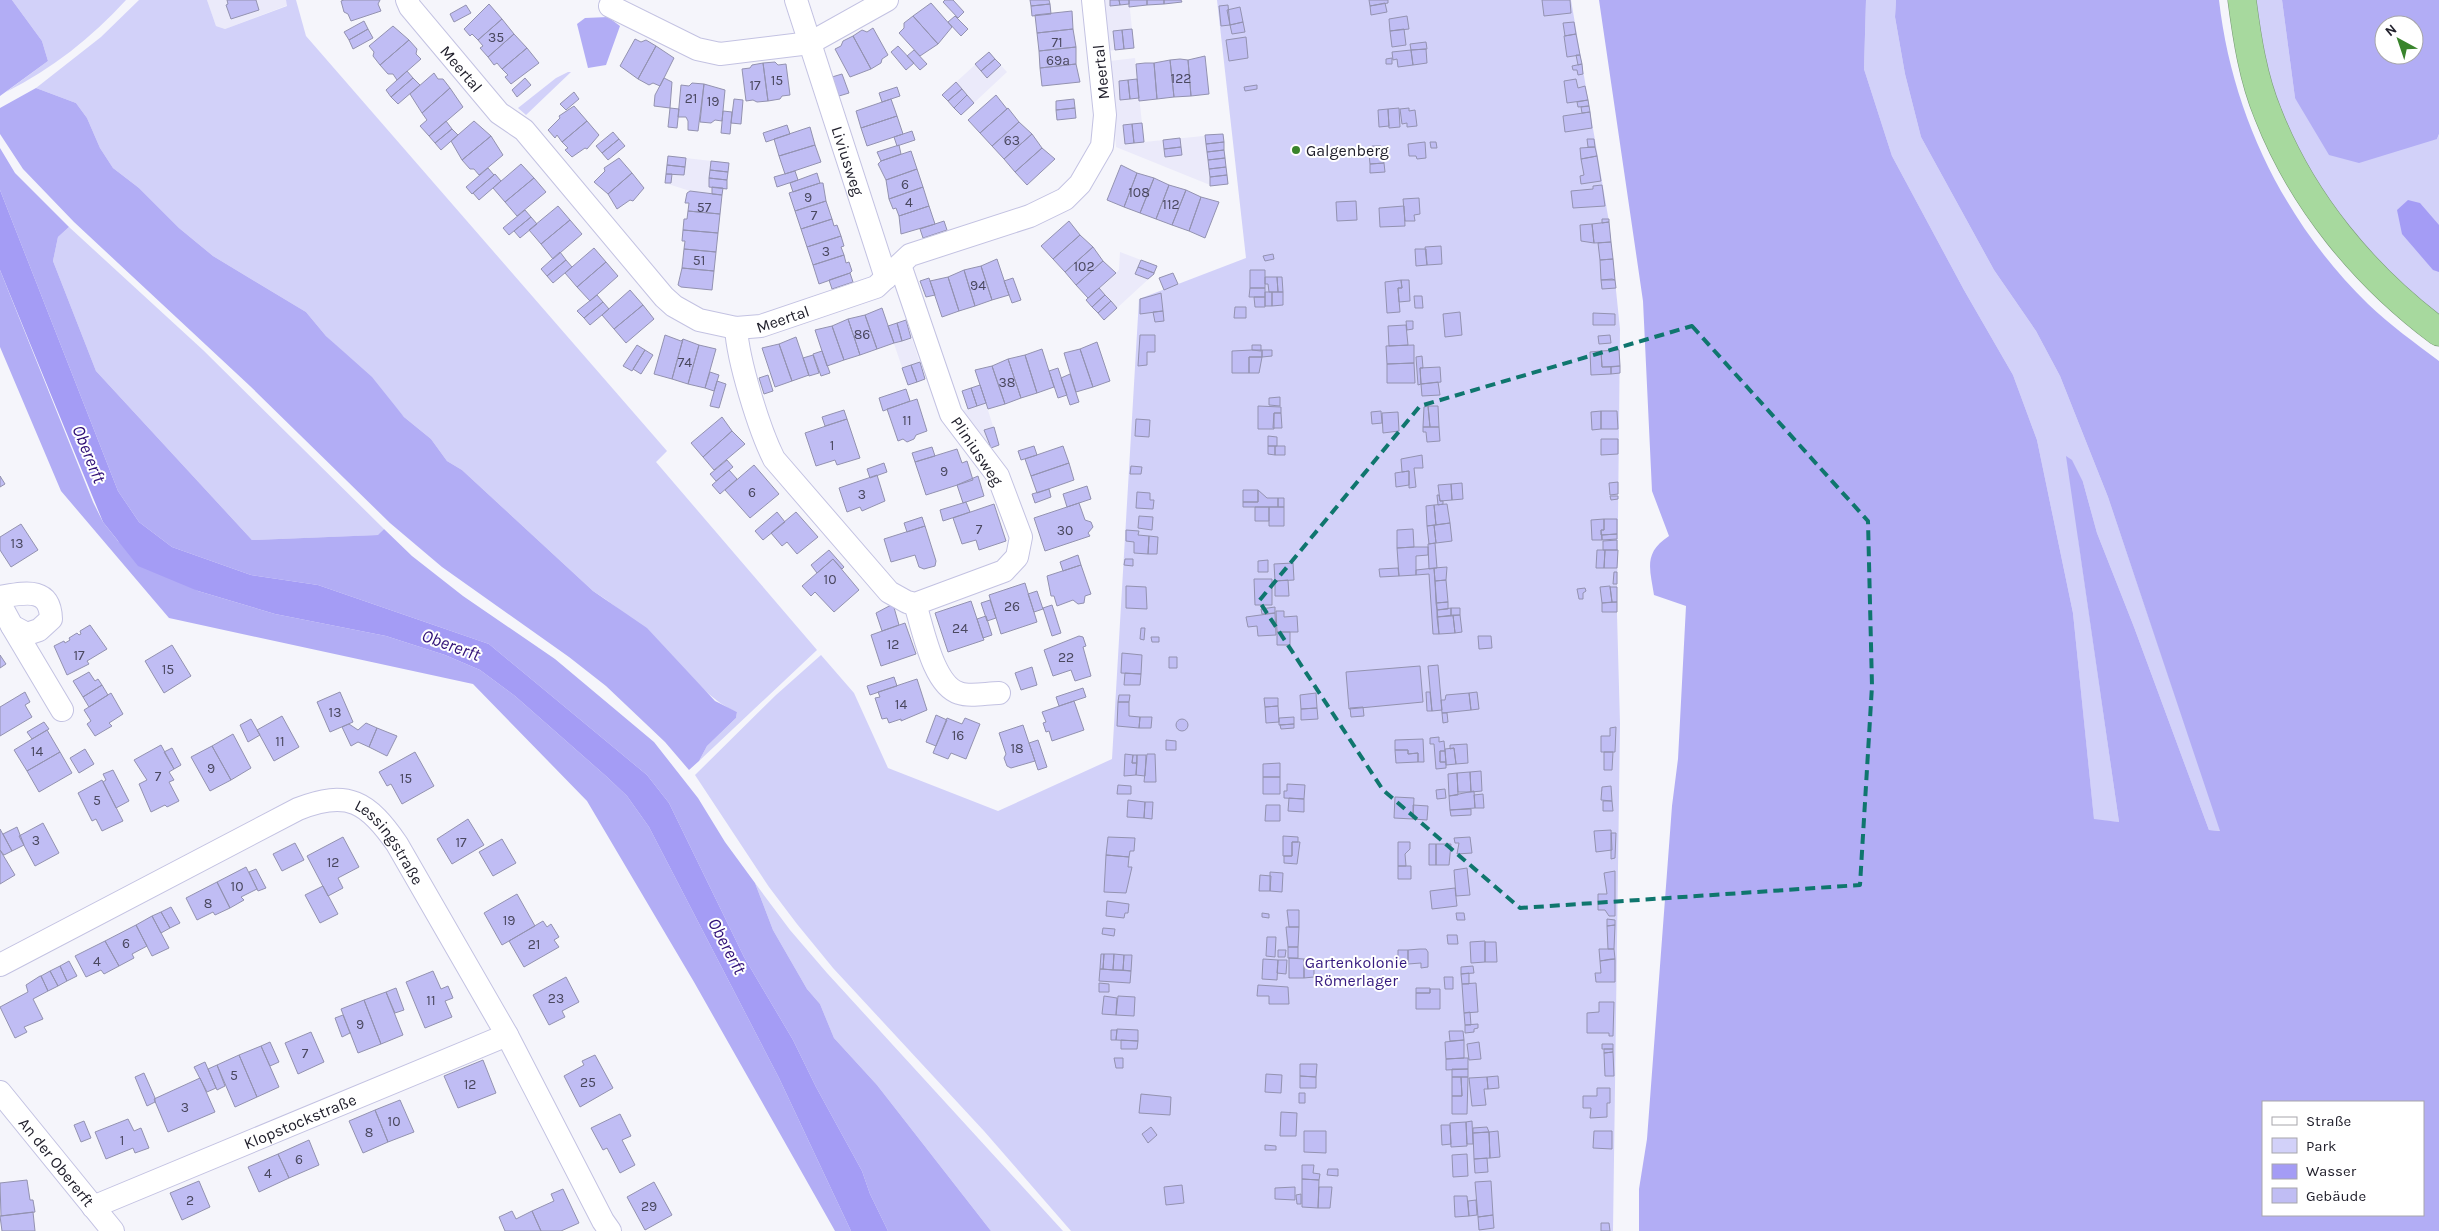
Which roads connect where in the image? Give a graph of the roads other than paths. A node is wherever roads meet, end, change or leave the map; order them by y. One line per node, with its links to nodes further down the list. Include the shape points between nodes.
1 (407, 0): 9 (street, Meertal, via 410,8 499,113 524,130 664,297 699,320)
2 (796, 0): 7 (street, Liviusweg)
3 (887, 0): 7 (street)
4 (1093, 0): 8 (street, Meertal, via 1104,130 1102,146 1080,184 1050,208 910,255)
5 (2242, 0): 10 (highway, via 2250,53 2264,104 2297,175 2334,231 2392,292)
6 (610, 6): 7 (street, via 708,53)
7 (810, 43): 8 (street, Liviusweg)
8 (893, 271): 9 (street, Meertal, via 876,287 761,326); 13 (street, Pliniusweg, via 951,414 998,476 1021,536 1017,557 1004,571)
9 (736, 328): 13 (street, via 737,345 764,436 774,458 882,585 897,597)
10 (2439, 332)
11 (0, 597): 14 (street, via 36,594 44,598 50,609 51,619 39,630 27,634)
12 (0, 604): 14 (street)
13 (915, 604): 15 (street, via 944,683 960,694)
14 (12, 626): 16 (street)
15 (999, 693)
16 (62, 710)
17 (0, 965): 18 (street, Lessingstraße, via 298,809 318,801 339,799 371,812 389,833)
18 (507, 1035): 20 (street, Klopstockstraße); 22 (street, Lessingstraße)
19 (0, 1092): 20 (street, An der Obererft)
20 (92, 1207): 21 (street, An der Obererft)
21 (113, 1231)
22 (610, 1231)

